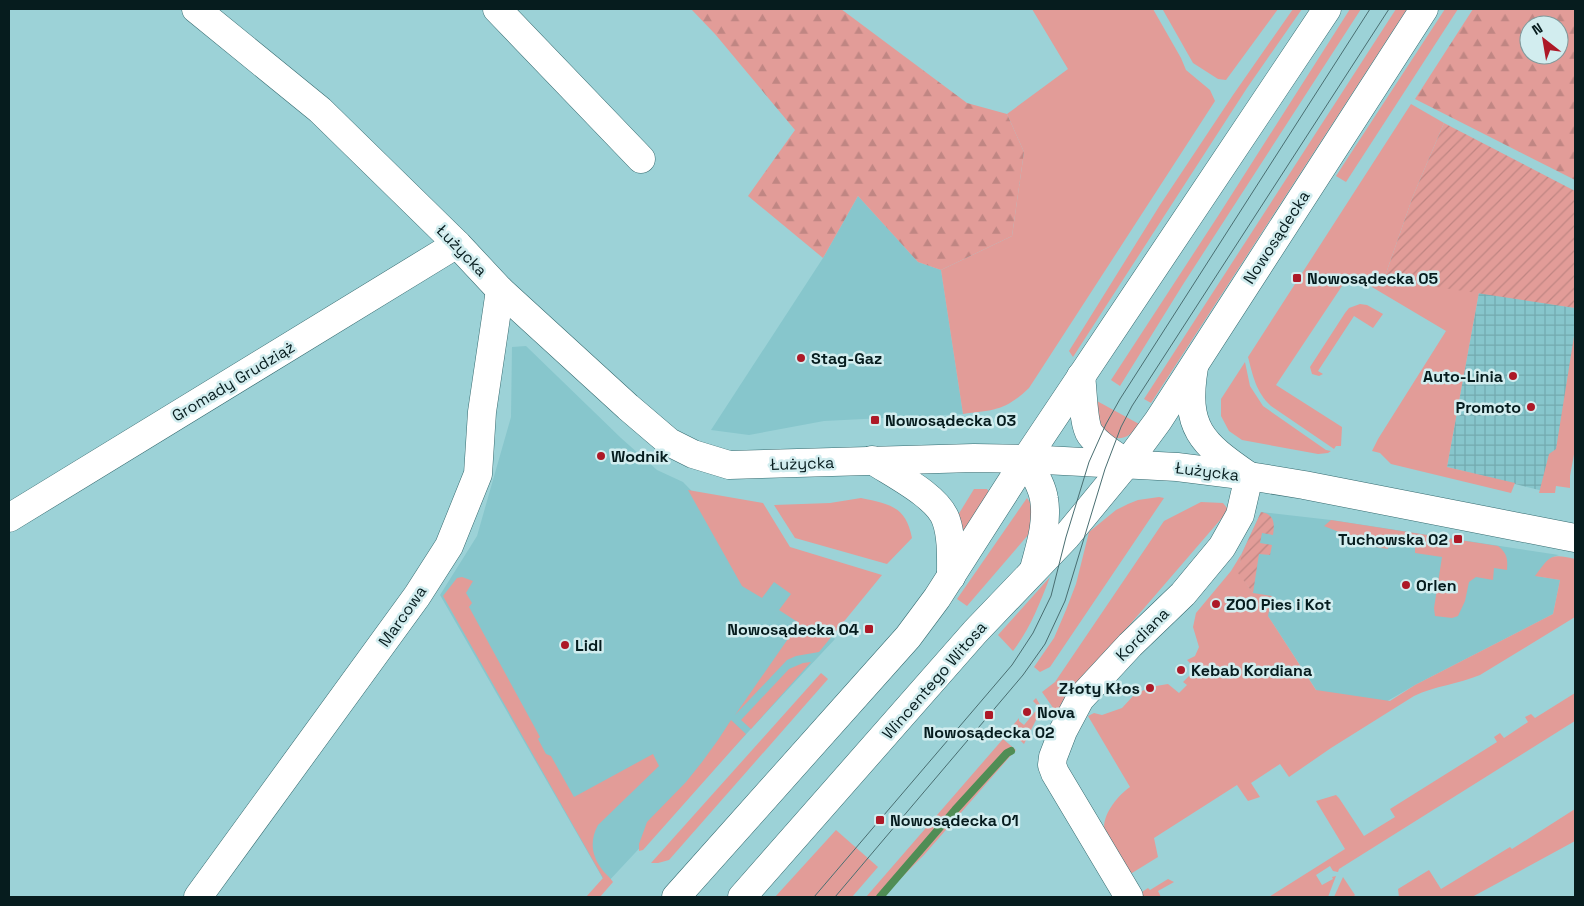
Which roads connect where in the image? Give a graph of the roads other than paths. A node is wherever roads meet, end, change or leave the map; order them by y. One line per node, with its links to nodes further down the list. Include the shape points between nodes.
1 (196, 9): 6 (street, Łużycka, via 320,110)
2 (497, 9): 5 (street)
3 (1327, 9): 9 (street)
4 (1424, 9): 8 (street, Nowosądecka)
5 (641, 159)
6 (457, 244): 7 (street, Łużycka); 14 (street, Gromady Grudziąż)
7 (500, 290): 11 (street, Łużycka, via 669,442 693,454 729,465); 18 (street, Marcowa, via 482,412 478,474 449,546 417,596)
8 (1194, 363): 12 (street, Nowosądecka); 13 (street, via 1191,407 1194,420 1208,444)
9 (1081, 376): 10 (street); 12 (street, via 1090,433 1104,448)
10 (1026, 459): 11 (street, Łużycka); 12 (street, Łużycka); 16 (street, via 1042,491 1046,516); 17 (street)
11 (872, 460): 17 (street, via 933,500 946,518)
12 (1127, 463): 13 (street, Łużycka); 16 (street, Wincentego Witosa)
13 (1249, 476): 15 (street, Łużycka); 21 (street, Kordiana, via 1240,515 1222,547 1183,594 1080,699 1053,757 1055,774)
14 (9, 518)
15 (1575, 538)
16 (1034, 571): 20 (street, Wincentego Witosa, via 975,632)
17 (952, 577): 19 (street, via 908,637)
18 (198, 897)
19 (676, 897)
20 (742, 897)
21 (1129, 897)

